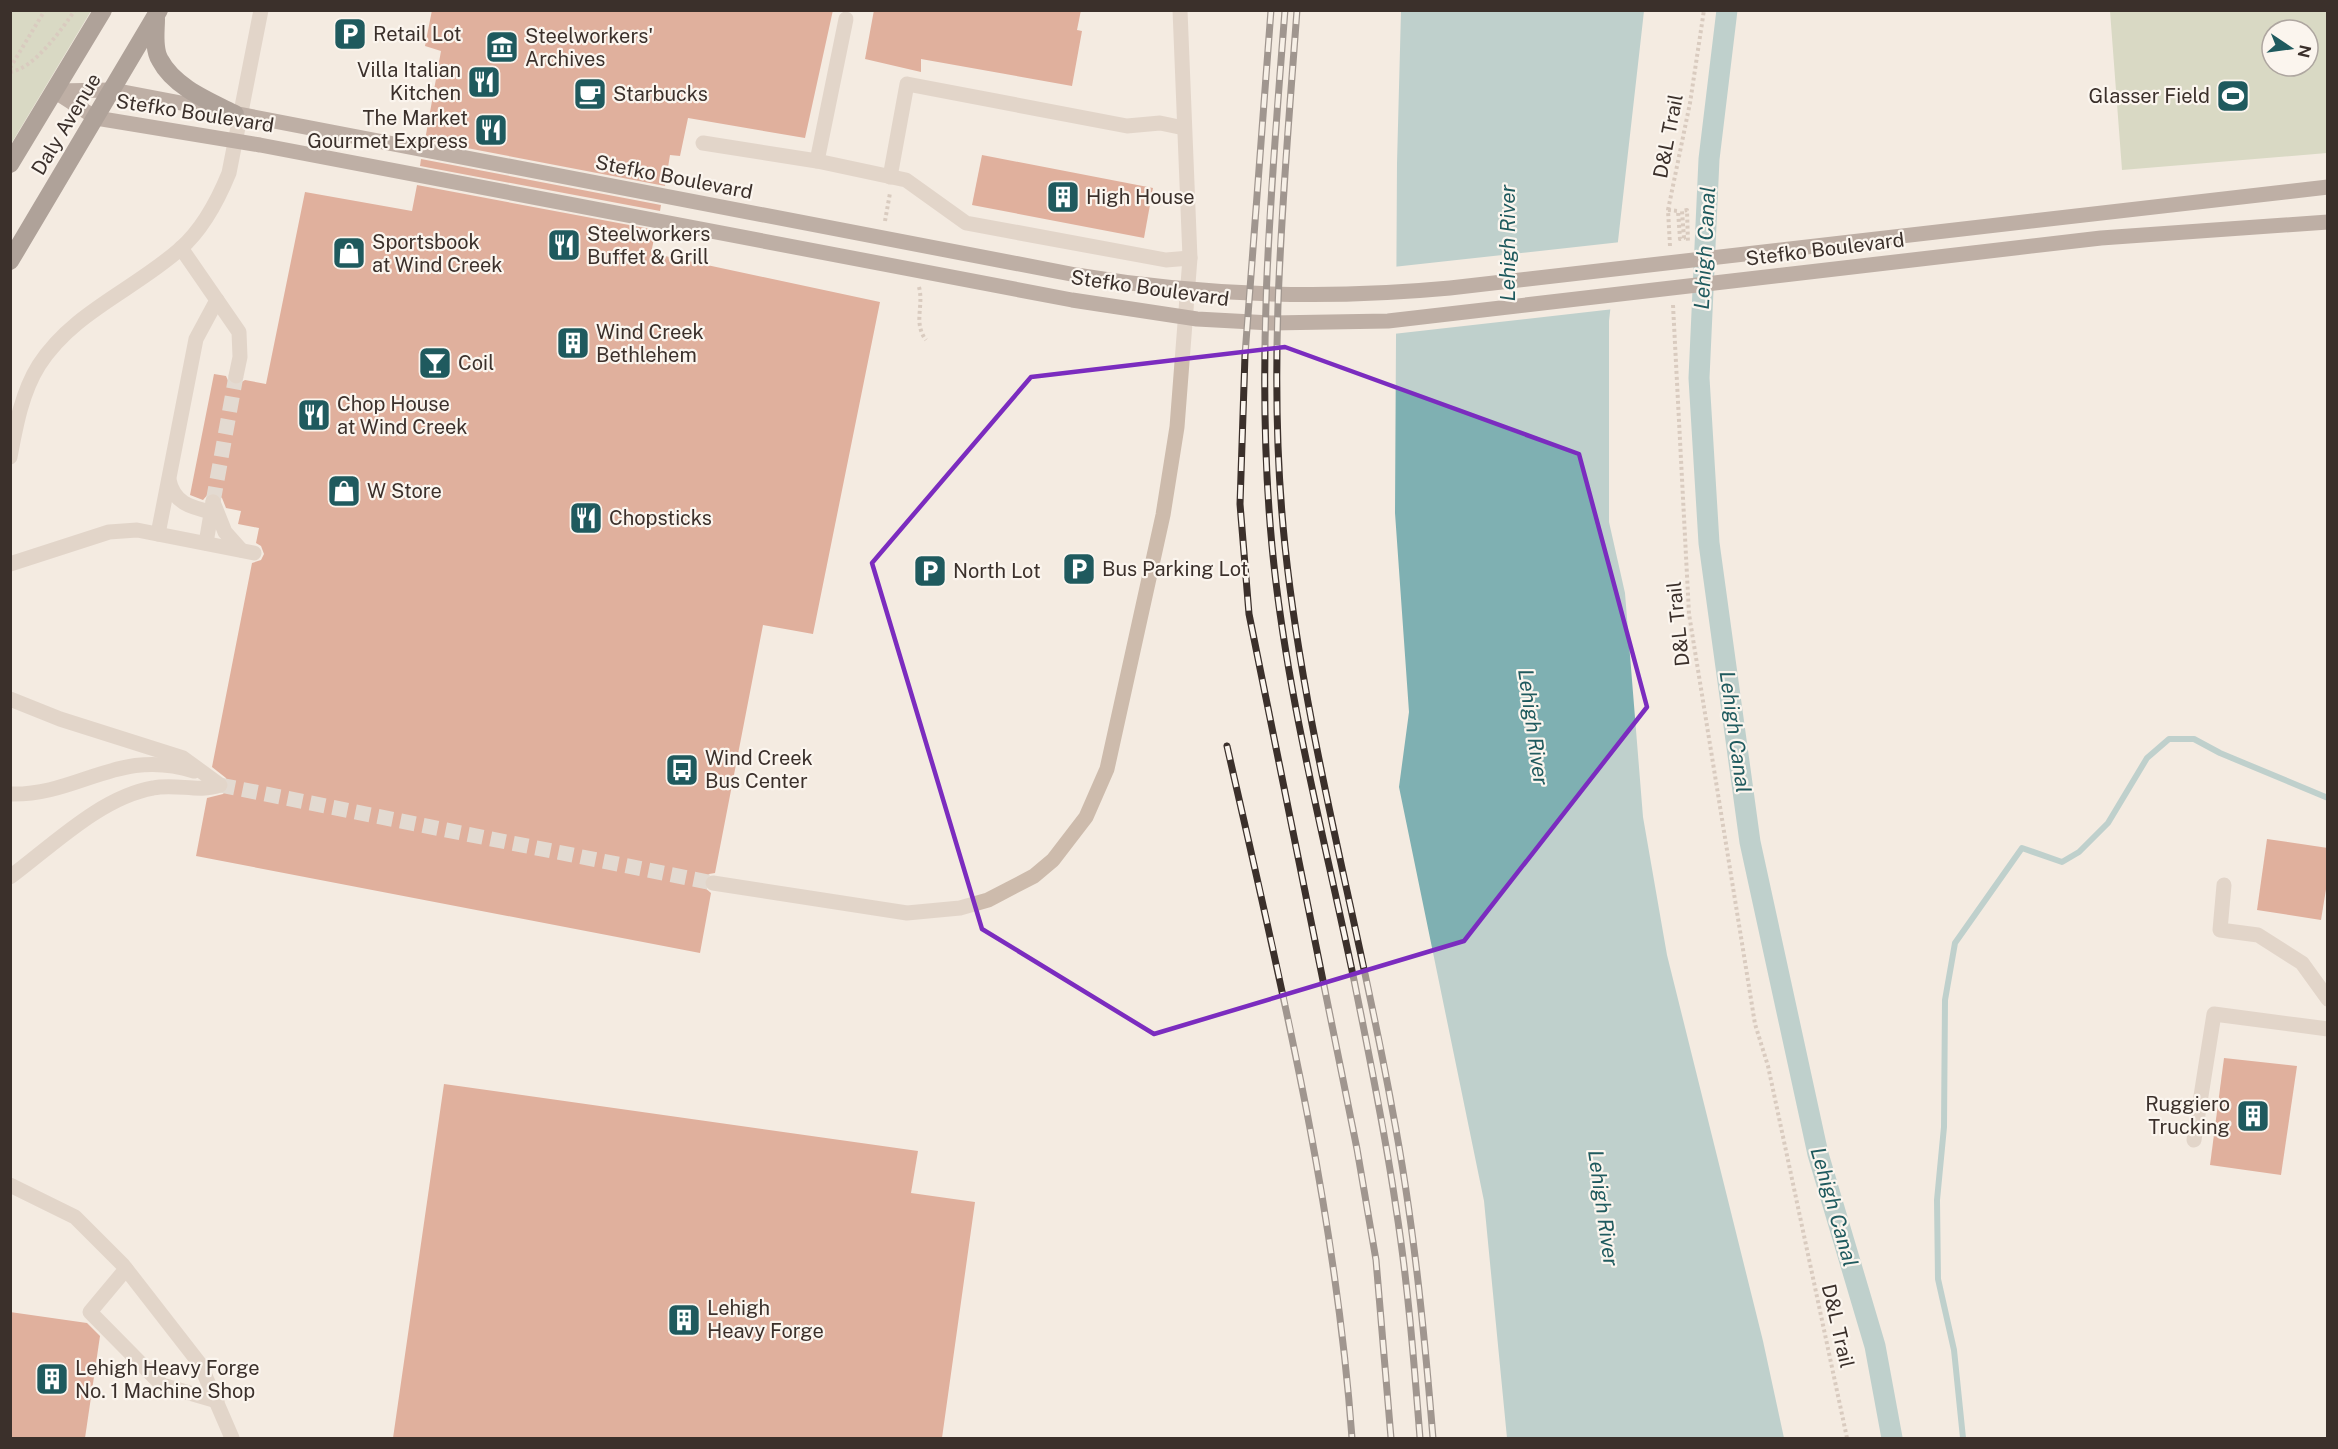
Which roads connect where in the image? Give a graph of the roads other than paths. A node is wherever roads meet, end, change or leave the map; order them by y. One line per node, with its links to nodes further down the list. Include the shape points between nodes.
1 (103, 10): 7 (highway, Daly Avenue)
2 (261, 10): 17 (street, via 229,173 212,208)
3 (1180, 10): 10 (street)
4 (158, 12): 6 (highway, Daly Avenue); 8 (highway, via 155,39 159,59 201,97)
5 (846, 19): 12 (street)
6 (112, 90): 7 (main road, Stefko Boulevard); 8 (main road, Stefko Boulevard); 9 (highway, Daly Avenue)
7 (54, 91): 9 (main road, Stefko Boulevard); 13 (highway, Daly Avenue)
8 (235, 114): 15 (main road, Stefko Boulevard, via 1076,275 1198,292 1295,296 1397,293)
9 (96, 118): 16 (main road, Stefko Boulevard, via 260,145 1072,300 1197,319 1271,323 1388,321 2102,238); 19 (highway, Daly Avenue)
10 (1184, 128): 14 (street, via 1161,123 1127,126 907,84); 18 (street)
11 (703, 143): 12 (street)
12 (817, 161): 14 (street)
13 (10, 164)
14 (890, 177): 18 (street, via 906,180 932,195 966,222 1166,260)
15 (2328, 187)
16 (2328, 222)
17 (182, 248): 20 (street); 22 (street, via 111,296 48,352 25,395)
18 (1190, 258): 32 (street, via 1177,427 1163,515 1107,769 1086,817 1063,848 1034,876 1014,888 960,908 926,913)
19 (10, 261)
20 (217, 300): 21 (street, via 239,332); 23 (street, via 196,339)
21 (236, 376)
22 (10, 456)
23 (169, 480): 24 (street, via 172,494 180,501 191,507); 25 (street)
24 (212, 507): 26 (street); 26 (street, via 225,532 247,551)
25 (158, 534): 26 (street); 27 (street, via 136,530 109,532)
26 (206, 543)
27 (10, 564)
28 (10, 699): 29 (street, via 183,758)
29 (209, 783): 30 (street, via 180,767 135,764 46,791); 31 (street, via 152,788 109,803)
30 (10, 794)
31 (10, 877)
32 (713, 883)
33 (2224, 885): 34 (street, via 2220,930 2258,935 2276,946 2302,963)
34 (2328, 999)
35 (2328, 1029): 36 (street, via 2214,1014)
36 (2194, 1140)
37 (10, 1185): 38 (street, via 75,1218)
38 (126, 1269): 39 (street, via 200,1364); 39 (street, via 90,1312 162,1385)
39 (217, 1401): 40 (street)
40 (232, 1438)

